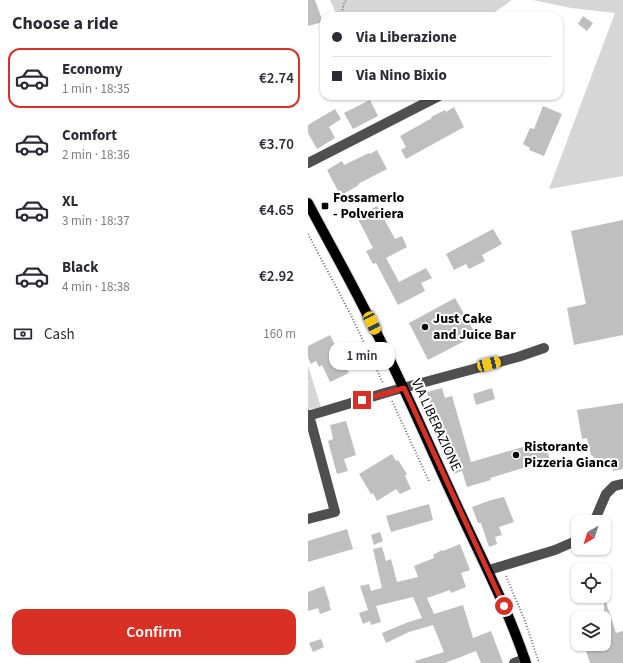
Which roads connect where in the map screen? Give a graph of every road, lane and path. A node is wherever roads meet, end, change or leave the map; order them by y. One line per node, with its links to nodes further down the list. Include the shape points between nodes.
1 (347, 0): 2 (path)
2 (342, 12)
3 (430, 100): 4 (street)
4 (308, 163)
5 (308, 204): 8 (main road, VIA LIBERAZIONE)
6 (308, 234): 9 (path)
7 (544, 348): 8 (street)
8 (404, 388): 9 (street); 17 (main road, VIA LIBERAZIONE)
9 (388, 392): 10 (street); 11 (path)
10 (309, 416): 14 (street, via 335,512)
11 (429, 481)
12 (623, 484): 13 (street, via 614,486 606,494)
13 (597, 515)
14 (308, 519)
15 (571, 543): 16 (street)
16 (502, 565): 17 (street); 20 (path)
17 (489, 570): 18 (main road, VIA LIBERAZIONE)
18 (526, 661): 19 (street)
19 (514, 663)
20 (539, 663)

